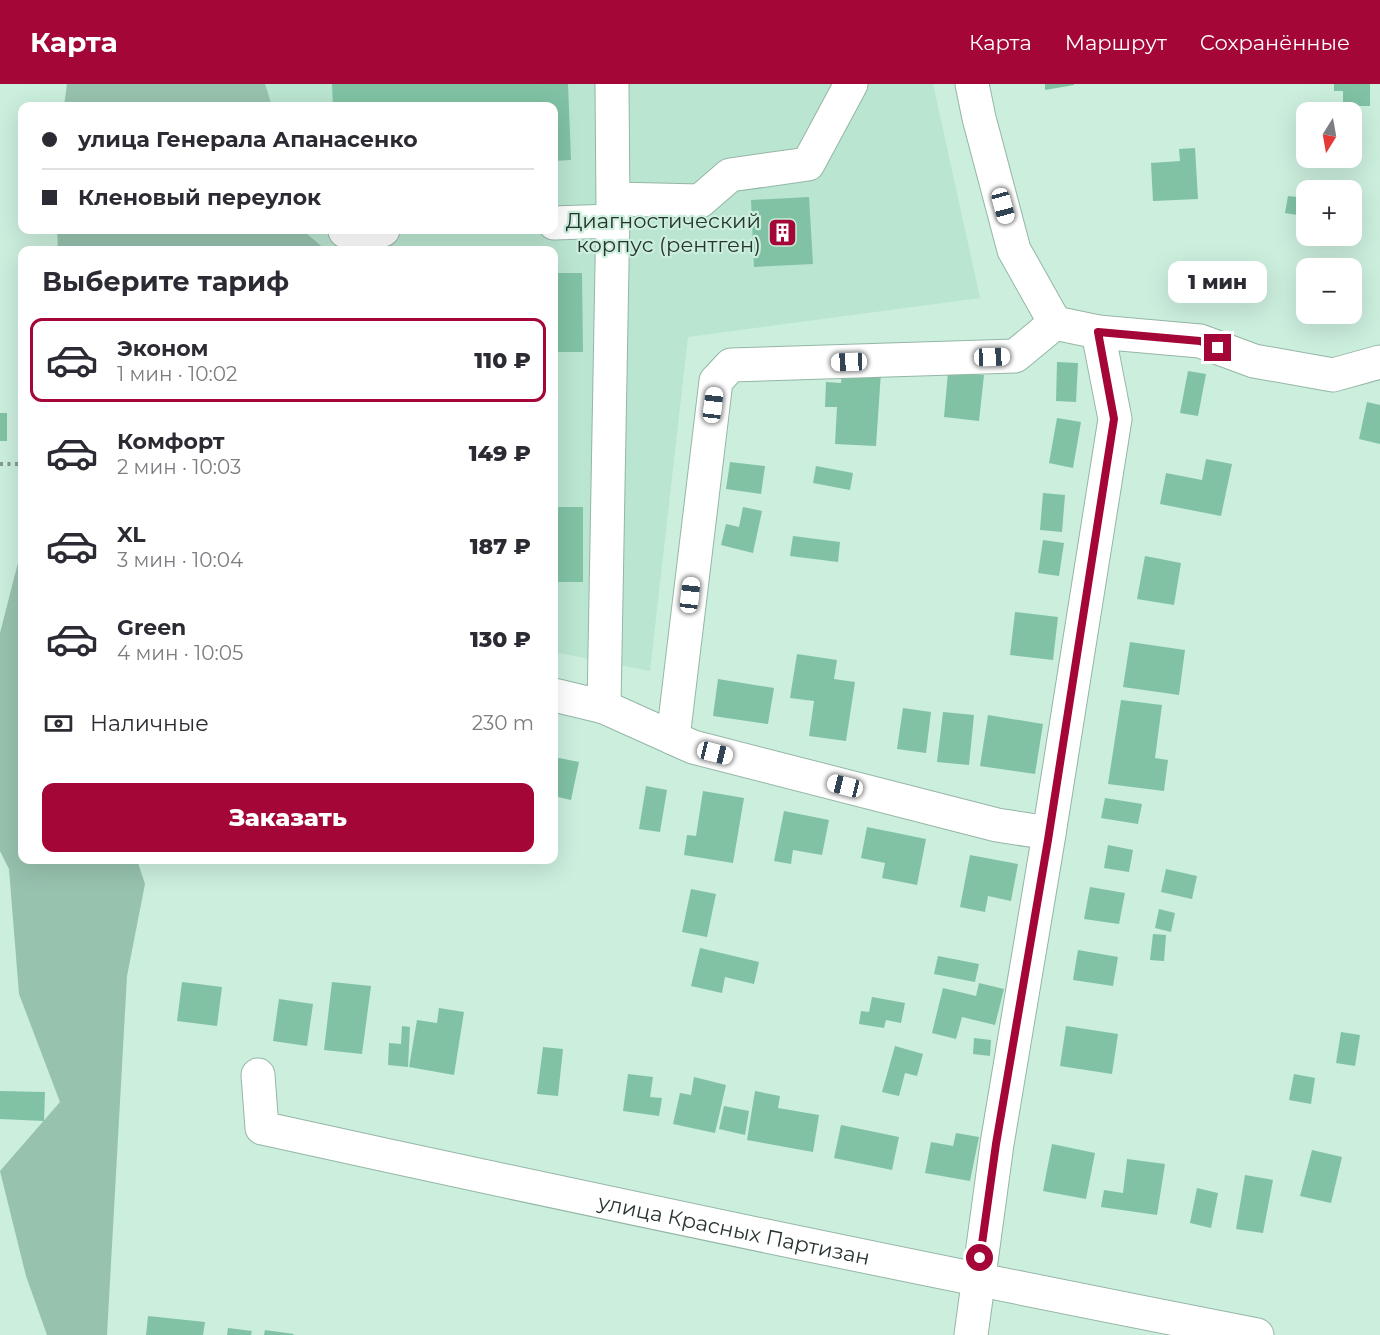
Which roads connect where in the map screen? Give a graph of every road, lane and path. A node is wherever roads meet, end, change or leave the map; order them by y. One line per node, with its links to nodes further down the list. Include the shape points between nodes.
1 (612, 84): 4 (street)
2 (851, 84): 4 (street, via 808,164 730,175 700,201)
3 (972, 84): 6 (street, via 1014,250)
4 (613, 210): 5 (street); 12 (street)
5 (558, 223)
6 (1054, 323): 7 (street); 13 (street, via 1015,356 731,365 716,381)
7 (1098, 332): 8 (street, via 1200,341 1254,361 1333,375); 14 (street, via 1114,419)
8 (1380, 362)
9 (0, 464): 10 (path)
10 (18, 464)
11 (558, 696): 12 (street)
12 (604, 707): 13 (street)
13 (673, 738): 14 (street, via 693,747 997,825)
14 (1050, 832): 16 (street, via 996,1144)
15 (258, 1075): 16 (street, улица Красных Партизан, via 262,1128)
16 (977, 1281): 17 (street); 18 (street, улица Красных Партизан)
17 (971, 1335)
18 (1257, 1335)

